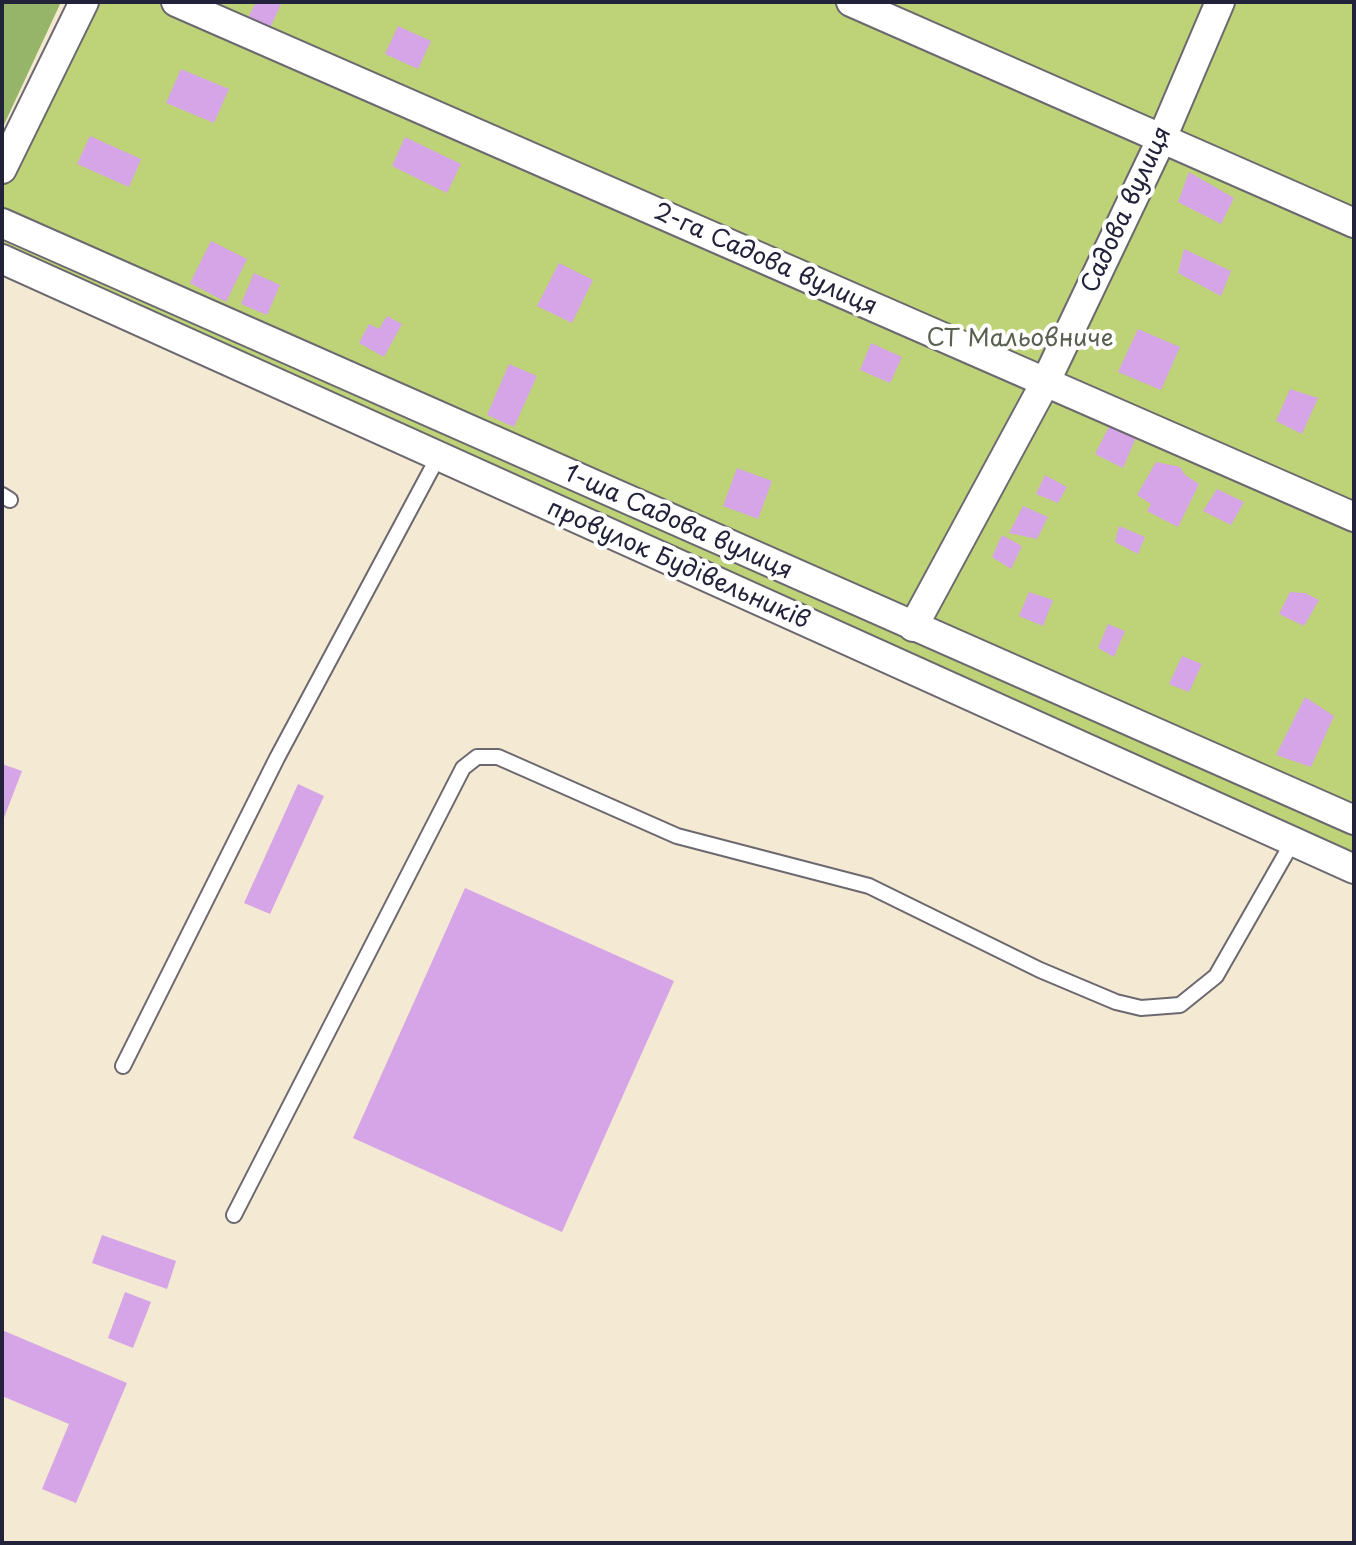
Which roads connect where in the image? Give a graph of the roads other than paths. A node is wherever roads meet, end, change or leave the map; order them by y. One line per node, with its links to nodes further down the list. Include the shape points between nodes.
1 (84, 2): 6 (street)
2 (176, 2): 10 (street, 2-га Садова вулиця)
3 (851, 2): 5 (street)
4 (1220, 2): 5 (street, Садова вулиця)
5 (1162, 138): 8 (street); 10 (street, Садова вулиця)
6 (2, 169)
7 (2, 223): 13 (street, 1-ша Садова вулиця)
8 (1354, 223)
9 (2, 259): 11 (street, провулок Будівельників)
10 (1045, 383): 12 (street, 2-га Садова вулиця); 13 (street, Садова вулиця)
11 (438, 457): 15 (street, провулок Будівельників); 17 (lane, via 277,758)
12 (1354, 517)
13 (913, 627): 14 (street, 1-ша Садова вулиця)
14 (1354, 820)
15 (1292, 843): 16 (street, провулок Будівельників); 18 (lane, via 1216,976 1180,1005 1141,1008 1054,976 869,886 677,836 498,757 477,757 463,768)
16 (1354, 869)
17 (123, 1066)
18 (234, 1215)

